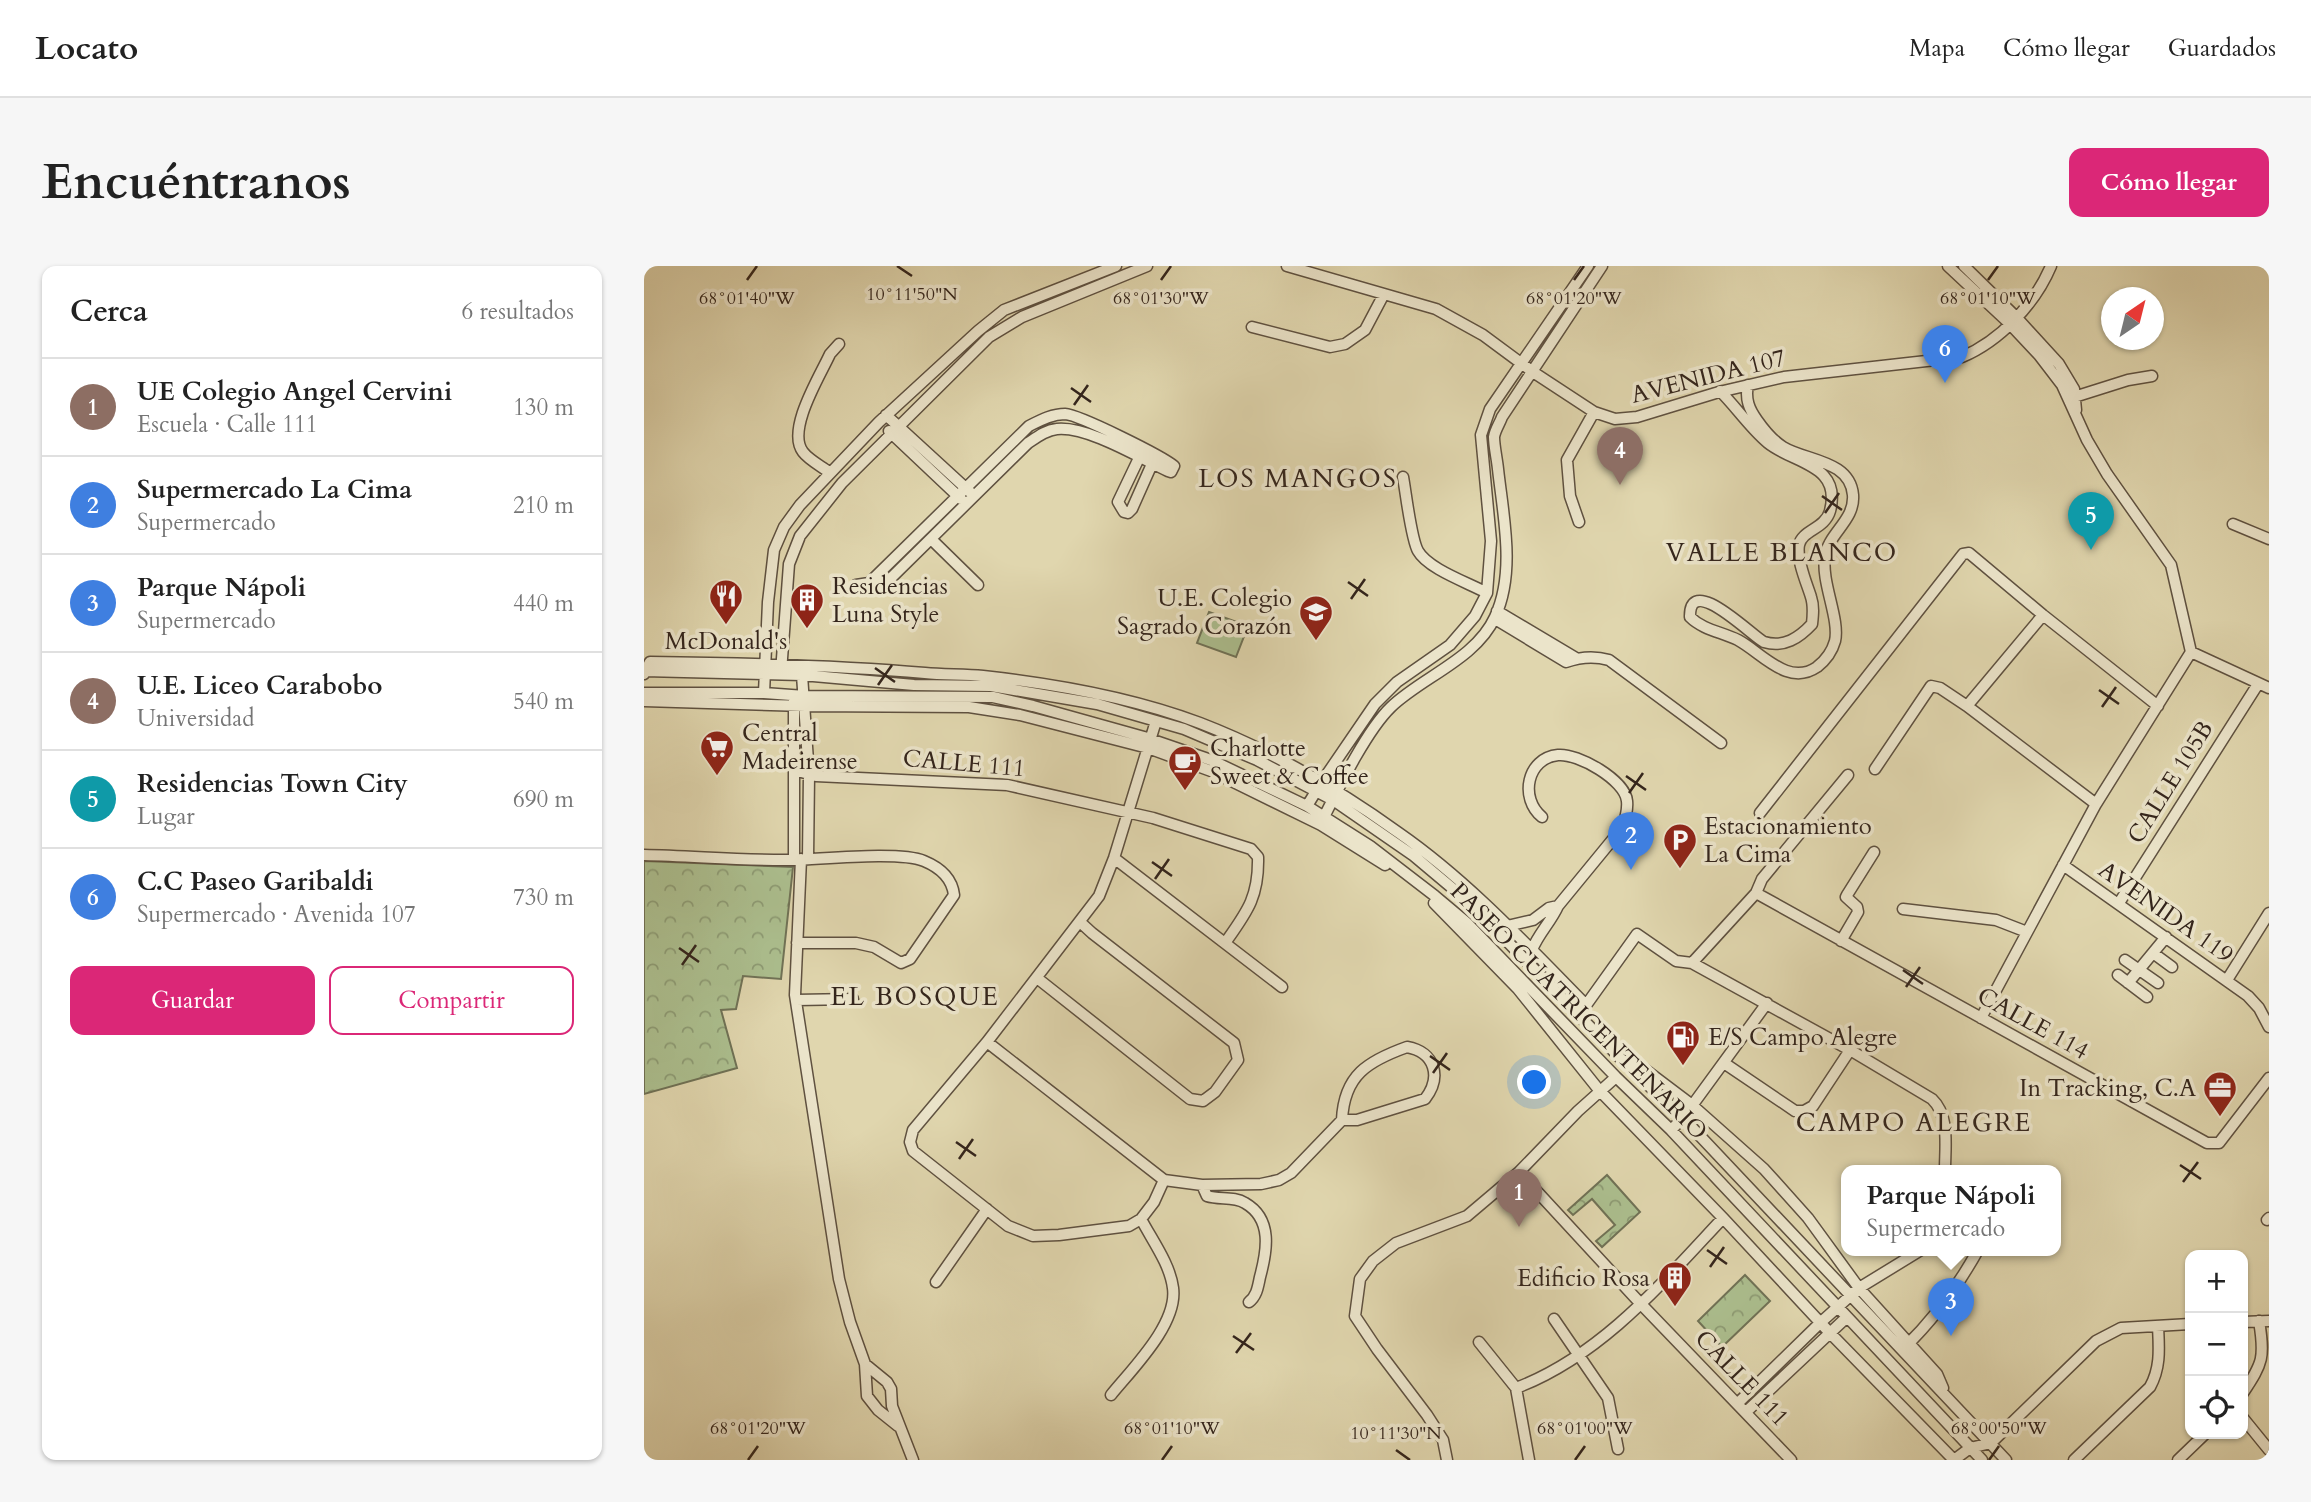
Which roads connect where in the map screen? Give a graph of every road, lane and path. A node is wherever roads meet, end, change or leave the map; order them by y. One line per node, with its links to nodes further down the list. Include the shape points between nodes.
1 (1116, 266): 23 (street, via 1004,310)
2 (1147, 266): 24 (street, via 1022,317 989,337)
3 (1287, 266): 10 (street, AVENIDA 107)
4 (1315, 266): 10 (street)
5 (1588, 266): 15 (street)
6 (1601, 266): 16 (street)
7 (1948, 266): 12 (street)
8 (1964, 266): 12 (street)
9 (2051, 266): 12 (street, AVENIDA 107, via 2043,284)
10 (1345, 282): 11 (street, AVENIDA 107)
11 (1384, 294): 13 (street, via 1365,330 1345,344 1331,347); 15 (street, AVENIDA 107, via 1436,309 1483,335)
12 (2013, 320): 18 (street, AVENIDA 107, via 1979,349 1962,357); 20 (street)
13 (1252, 327)
14 (839, 344): 27 (street, via 830,354 797,430 804,453)
15 (1521, 364): 16 (street, AVENIDA 107); 41 (street, via 1490,409 1481,435 1491,541)
16 (1533, 372): 21 (street, AVENIDA 107); 42 (street, via 1502,416 1494,436 1506,539)
17 (2152, 376): 20 (street)
18 (1748, 385): 19 (street, AVENIDA 107); 22 (street)
19 (1720, 391): 21 (street, AVENIDA 107, via 1637,417 1615,419); 22 (street)
20 (2071, 398): 44 (street, via 2087,440 2107,474 2171,565)
21 (1594, 412): 32 (street, via 1567,460 1570,496)
22 (1746, 412): 28 (street, via 1783,447 1825,462); 30 (street, via 1771,445 1819,470)
23 (883, 419): 24 (street); 27 (street)
24 (895, 431): 31 (street); 46 (street, via 842,483 800,536 789,564)
25 (1139, 457): 26 (street); 26 (street, via 1118,502 1124,512 1132,509); 31 (street, via 1082,431 1055,429 1028,443)
26 (1152, 464): 31 (street, via 1168,471 1174,466 1086,421 1066,414 1048,416 1029,426)
27 (830, 472): 45 (street, via 784,527 774,550)
28 (1843, 475): 30 (street); 36 (street, via 1853,492 1853,506 1829,543)
29 (1403, 477): 41 (street, via 1420,555)
30 (1830, 482): 40 (street, via 1829,514 1798,545)
31 (966, 496): 34 (street); 37 (street)
32 (1579, 523)
33 (2233, 524): 35 (street)
34 (931, 539): 37 (street, via 884,583); 38 (street)
35 (2269, 539)
36 (1826, 581): 40 (street); 40 (street, via 1835,639 1827,658 1811,671 1785,671 1690,617 1693,605 1711,602 1760,640 1794,640 1812,624)
37 (869, 583): 39 (street)
38 (978, 584)
39 (856, 585)
40 (1807, 586)
41 (1487, 593): 65 (street, via 1475,616 1450,645 1397,682 1375,704)
42 (1496, 615): 59 (street, via 1560,660 1609,660); 67 (street, via 1462,655 1388,710)
43 (2043, 615): 56 (street); 57 (street); 72 (street, via 1969,553 1963,554)
44 (2191, 652): 51 (street); 57 (street)
45 (764, 670): 46 (street, PASEO CUATRICENTENARIO); 48 (street, PASEO CUATRICENTENARIO, via 650,662); 53 (street)
46 (782, 670): 47 (street, PASEO CUATRICENTENARIO); 49 (street, PASEO CUATRICENTENARIO)
47 (906, 671): 50 (street); 65 (street, PASEO CUATRICENTENARIO, via 1045,684 1124,700 1237,738)
48 (644, 672)
49 (802, 676): 50 (street, PASEO CUATRICENTENARIO); 54 (street)
50 (914, 685): 58 (street, PASEO CUATRICENTENARIO, via 991,686 1097,704)
51 (2264, 686): 86 (street, CALLE 105B)
52 (644, 693): 53 (street, PASEO CUATRICENTENARIO)
53 (764, 693): 54 (street, PASEO CUATRICENTENARIO)
54 (799, 700): 55 (street, PASEO CUATRICENTENARIO); 60 (street, PASEO CUATRICENTENARIO, via 969,707); 62 (street); 63 (street)
55 (644, 701)
56 (1967, 706): 61 (street, via 1931,686); 69 (street)
57 (2158, 706): 69 (street)
58 (1156, 721): 60 (street); 65 (street, PASEO CUATRICENTENARIO)
59 (1721, 743)
60 (1149, 744): 66 (street, PASEO CUATRICENTENARIO, via 1211,760); 68 (street, PASEO CUATRICENTENARIO); 71 (street)
61 (1875, 769)
62 (794, 770): 63 (street, CALLE 111); 79 (street)
63 (809, 775): 71 (street, CALLE 111, via 1007,785); 79 (street)
64 (1848, 775): 84 (street, via 1762,879)
65 (1318, 787): 67 (street, PASEO CUATRICENTENARIO); 70 (street)
66 (1278, 792): 68 (street); 70 (street, PASEO CUATRICENTENARIO)
67 (1335, 796): 73 (street); 80 (street, PASEO CUATRICENTENARIO, via 1399,833); 82 (street, PASEO CUATRICENTENARIO)
68 (1282, 804): 75 (street, PASEO CUATRICENTENARIO)
69 (2096, 804): 81 (street)
70 (1307, 806): 73 (street, PASEO CUATRICENTENARIO)
71 (1128, 813): 78 (street); 96 (street, CALLE 111, via 1251,849 1258,857 1250,909)
72 (1760, 813)
73 (1324, 817): 75 (street, PASEO CUATRICENTENARIO)
74 (1542, 817): 87 (street, via 1528,800 1527,785 1541,762 1556,755 1576,757 1596,767 1622,787 1628,799 1622,828)
75 (1345, 835): 83 (street, PASEO CUATRICENTENARIO); 85 (street, PASEO CUATRICENTENARIO)
76 (1874, 852): 94 (street, via 1847,895 1858,912)
77 (644, 855): 79 (street)
78 (1114, 858): 90 (street, via 1099,896); 96 (street)
79 (801, 859): 95 (street); 95 (street, via 922,860 942,870 953,883 954,895 909,959 901,963 874,947 856,943)
80 (1437, 862): 82 (street); 91 (street, PASEO CUATRICENTENARIO)
81 (2063, 865): 86 (street, AVENIDA 119); 92 (street)
82 (1450, 886): 114 (street, PASEO CUATRICENTENARIO)
83 (1425, 888): 85 (street); 116 (street, PASEO CUATRICENTENARIO, via 1466,922)
84 (1756, 894): 94 (street, CALLE 114); 100 (street)
85 (1430, 900): 124 (street, PASEO CUATRICENTENARIO, via 1518,989)
86 (2119, 903): 93 (street, AVENIDA 119)
87 (1558, 906): 91 (street, via 1533,920); 97 (street)
88 (1903, 909): 92 (street, via 1996,920)
89 (2269, 913): 105 (street)
90 (1080, 922): 104 (street); 104 (street, via 1234,1043 1238,1060 1215,1092 1203,1101 1191,1100)
91 (1507, 926): 97 (street, PASEO CUATRICENTENARIO)
92 (2027, 932): 115 (street)
93 (2166, 937): 98 (street); 105 (street, AVENIDA 119)
94 (1841, 941): 115 (street, CALLE 114)
95 (797, 943): 111 (street)
96 (1225, 943): 108 (street)
97 (1532, 950): 113 (street, PASEO CUATRICENTENARIO)
98 (2153, 953): 101 (street); 102 (street)
99 (2125, 960): 102 (street)
100 (1692, 963): 112 (street); 113 (street, via 1676,961 1637,934)
101 (2172, 967)
102 (2140, 969): 106 (street); 107 (street)
103 (2118, 975): 106 (street)
104 (1037, 978): 118 (street)
105 (2227, 980): 117 (street, AVENIDA 119, via 2259,1008)
106 (2128, 983): 109 (street)
107 (2158, 983)
108 (1282, 987)
109 (2147, 997)
110 (853, 999): 111 (street)
111 (796, 1000): 153 (street, via 839,1279)
112 (1767, 1003): 119 (street); 120 (street)
113 (1586, 1004): 114 (street)
114 (1579, 1015): 116 (street); 121 (street, PASEO CUATRICENTENARIO)
115 (1980, 1018): 123 (street, CALLE 114, via 2207,1143 2219,1143)
116 (1568, 1026): 122 (street, PASEO CUATRICENTENARIO)
117 (2269, 1027)
118 (988, 1042): 131 (street); 133 (street, via 913,1130 910,1142 913,1151)
119 (1850, 1050): 120 (street, via 1813,1105 1804,1111 1795,1111); 129 (street, via 1938,1104 1945,1126)
120 (1724, 1063): 125 (street)
121 (1626, 1064): 125 (street, PASEO CUATRICENTENARIO, via 1643,1068); 126 (street, PASEO CUATRICENTENARIO)
122 (1616, 1077): 124 (street); 128 (street, PASEO CUATRICENTENARIO)
123 (2269, 1078)
124 (1599, 1090): 130 (street); 134 (street, PASEO CUATRICENTENARIO)
125 (1692, 1105): 126 (street); 139 (street, PASEO CUATRICENTENARIO, via 1808,1218)
126 (1683, 1118): 128 (street); 139 (street, PASEO CUATRICENTENARIO)
127 (1342, 1120): 127 (street, via 1357,1120 1425,1099 1434,1078 1427,1055 1406,1048 1362,1068 1346,1097); 132 (street, via 1279,1180)
128 (1671, 1130): 142 (street, PASEO CUATRICENTENARIO)
129 (1945, 1165)
130 (1519, 1172): 141 (street, CALLE 111); 169 (street, via 1467,1216 1396,1243 1373,1261 1360,1279 1355,1316 1433,1423)
131 (1164, 1180): 132 (street); 135 (street)
132 (1202, 1185): 140 (street, via 1207,1196 1241,1200 1259,1214 1267,1246 1255,1296)
133 (987, 1209): 135 (street, via 1008,1226 1033,1236 1129,1226); 138 (street)
134 (1723, 1218): 141 (street); 146 (street, PASEO CUATRICENTENARIO)
135 (1141, 1219): 156 (street, via 1169,1272 1174,1290 1172,1309 1164,1327)
136 (1912, 1256): 139 (street)
137 (1975, 1256): 151 (street, via 1948,1298)
138 (936, 1282)
139 (1856, 1292): 142 (street); 151 (street, PASEO CUATRICENTENARIO)
140 (1249, 1302)
141 (1640, 1303): 152 (street); 157 (street, CALLE 111)
142 (1838, 1308): 143 (street, PASEO CUATRICENTENARIO); 146 (street)
143 (1847, 1317): 149 (street); 165 (street, PASEO CUATRICENTENARIO)
144 (1554, 1319): 152 (street)
145 (2264, 1321): 154 (street, via 2261,1362)
146 (1820, 1323): 149 (street, PASEO CUATRICENTENARIO); 157 (street)
147 (2185, 1324): 148 (street)
148 (2158, 1326): 164 (street, via 2121,1328 2096,1341); 175 (street, via 2158,1365 2150,1387)
149 (1830, 1333): 160 (street); 172 (street, PASEO CUATRICENTENARIO)
150 (1479, 1342): 155 (street)
151 (1906, 1347): 164 (street, PASEO CUATRICENTENARIO, via 1937,1374 1945,1395)
152 (1579, 1356): 155 (street, via 1544,1378); 166 (street, via 1608,1398)
153 (865, 1364): 158 (street, via 887,1382); 159 (street, via 867,1396)
154 (2248, 1384)
155 (1516, 1388): 170 (street)
156 (1111, 1395)
157 (1738, 1403): 160 (street, CALLE 111)
158 (892, 1406): 159 (street); 162 (street)
159 (878, 1410): 162 (street)
160 (1746, 1412): 171 (street, CALLE 111)
161 (2248, 1424): 167 (street)
162 (898, 1426): 168 (street)
163 (2200, 1439): 176 (street)
164 (1991, 1443): 165 (street); 174 (street)
165 (1970, 1448): 172 (street); 173 (street, PASEO CUATRICENTENARIO)
166 (1618, 1449)
167 (2269, 1450)
168 (913, 1460)
169 (1447, 1460)
170 (1529, 1460)
171 (1791, 1460)
172 (1954, 1460)
173 (1982, 1460)
174 (2006, 1460)
175 (2074, 1460)
176 (2178, 1460)

